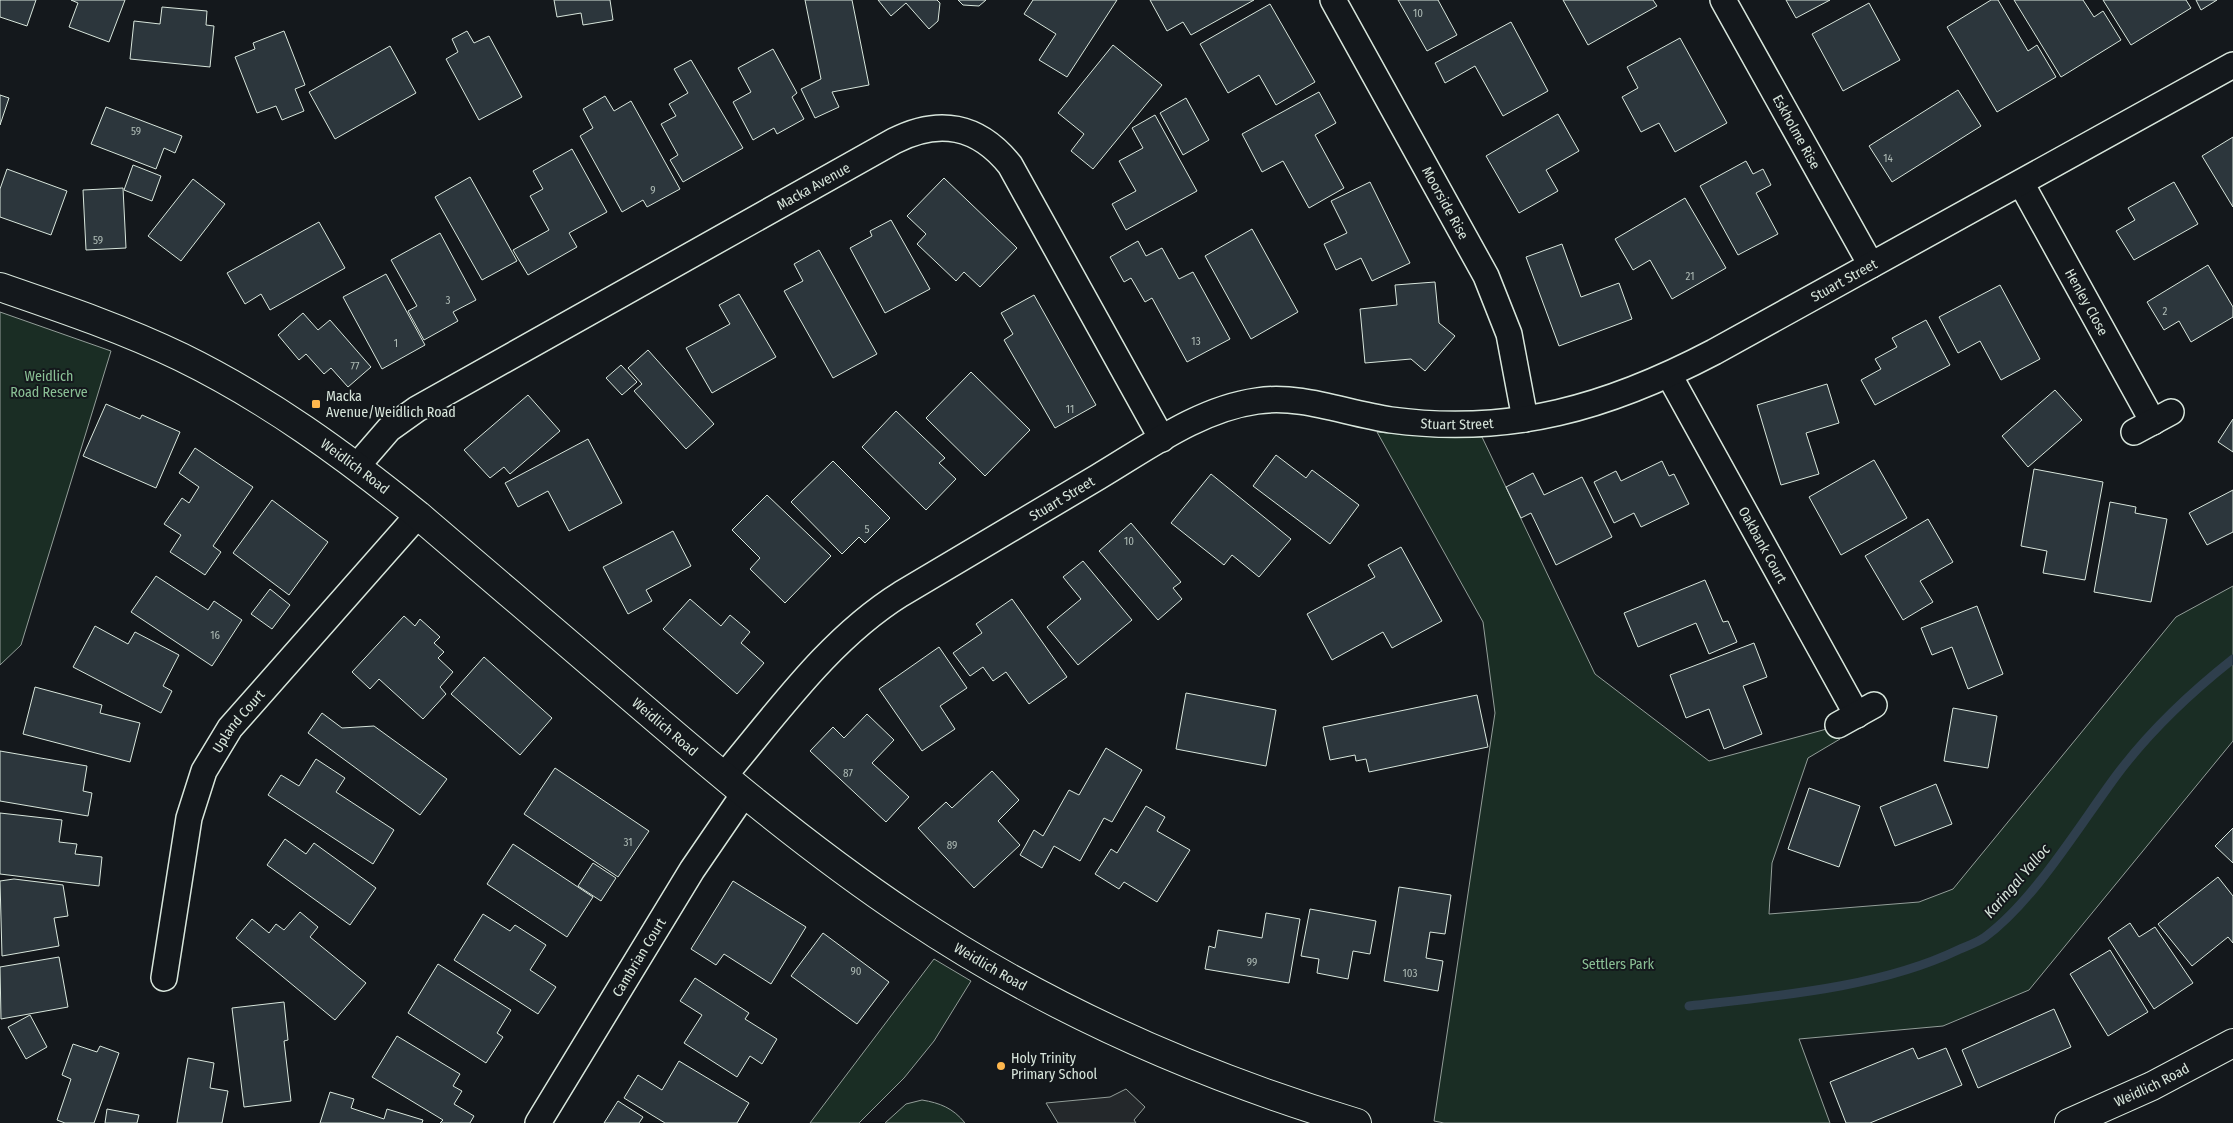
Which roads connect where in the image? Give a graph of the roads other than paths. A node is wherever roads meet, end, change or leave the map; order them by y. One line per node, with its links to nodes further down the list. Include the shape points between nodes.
1 (1332, 0): 8 (street, Moorside Rise, via 1486,276 1509,334)
2 (1723, 0): 5 (street, Eskholme Rise)
3 (2233, 65): 4 (street, Stuart Street)
4 (2021, 183): 5 (street, Stuart Street); 9 (street, Henley Close)
5 (1871, 265): 7 (street, Stuart Street)
6 (0, 287): 11 (street, Weidlich Road, via 132,335 182,357 277,412)
7 (1669, 375): 8 (street, Stuart Street, via 1634,391 1579,409); 13 (street, Oakbank Court)
8 (1524, 419): 10 (street, Stuart Street, via 1419,423 1301,402 1258,400 1208,415)
9 (2153, 422)
10 (1162, 439): 11 (street, Macka Avenue, via 1010,166 986,141 970,133 939,127 924,129 894,141 417,409 389,429); 14 (street, Stuart Street, via 864,619 826,657)
11 (357, 466): 12 (street, Weidlich Road)
12 (418, 515): 14 (street, Weidlich Road); 15 (street, Upland Court, via 236,721 204,771 189,818)
13 (1856, 715)
14 (734, 785): 17 (street, Cambrian Court, via 687,878); 18 (street, Weidlich Road, via 861,884 912,919 1020,983 1177,1058 1273,1096)
15 (164, 978)
16 (2233, 1043): 19 (street, Weidlich Road, via 2152,1086)
17 (538, 1123)
18 (1357, 1123)
19 (2069, 1123)

